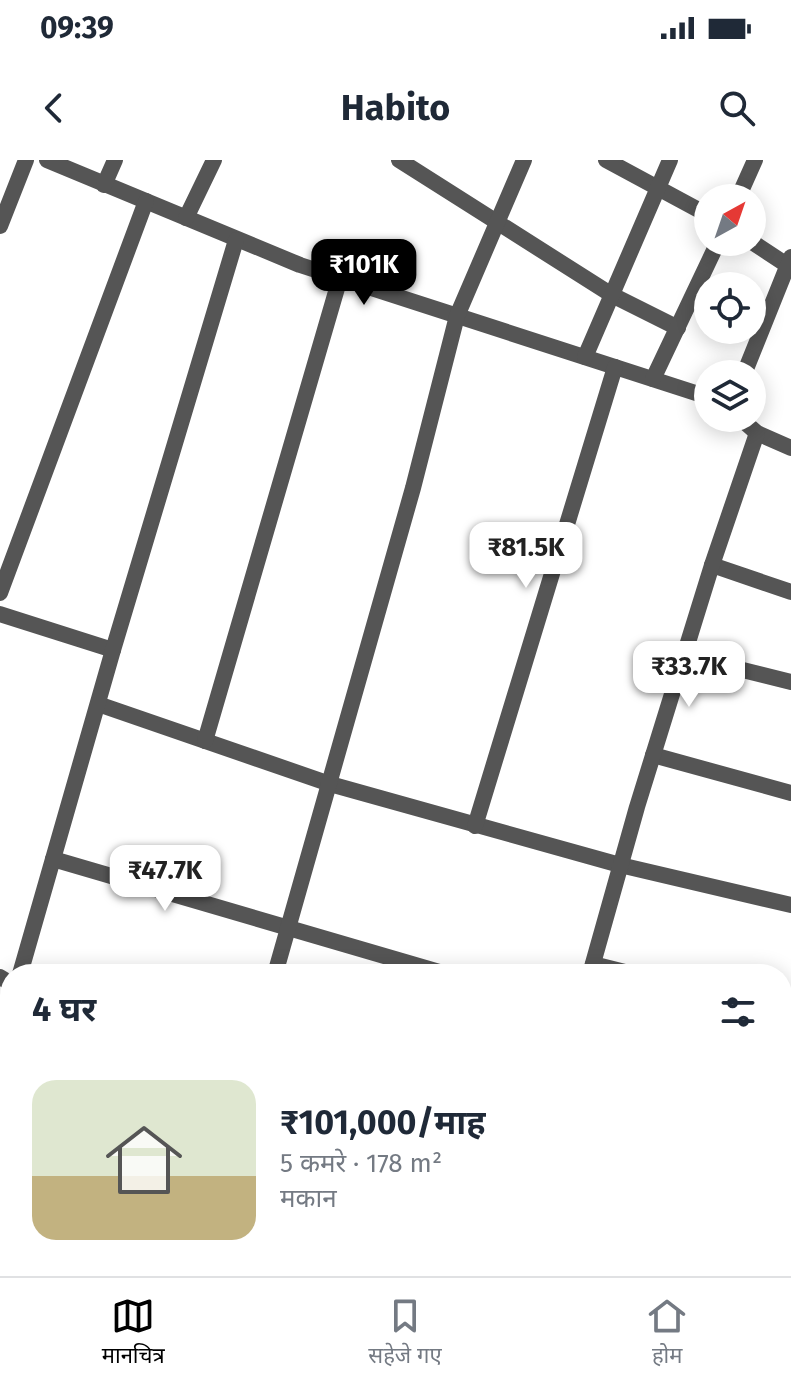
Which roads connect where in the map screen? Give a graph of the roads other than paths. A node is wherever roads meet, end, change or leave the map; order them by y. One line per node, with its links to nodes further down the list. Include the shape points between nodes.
1 (26, 160): 17 (street)
2 (47, 160): 11 (street)
3 (115, 160): 11 (street)
4 (214, 160): 15 (street)
5 (399, 160): 16 (street)
6 (524, 160): 16 (street)
7 (606, 160): 12 (street)
8 (670, 160): 12 (street)
9 (755, 160): 10 (street)
10 (744, 184)
11 (104, 185): 13 (street)
12 (658, 188): 14 (street); 23 (street)
13 (146, 201): 15 (street); 35 (street)
14 (694, 207)
15 (186, 218): 18 (street)
16 (497, 221): 23 (street); 24 (street)
17 (0, 226)
18 (236, 240): 22 (street); 37 (street)
19 (766, 249): 21 (street)
20 (711, 256): 25 (street)
21 (789, 261): 27 (street)
22 (340, 278): 24 (street); 41 (street)
23 (612, 295): 25 (street); 26 (street)
24 (457, 316): 26 (street); 43 (street)
25 (678, 328): 29 (street)
26 (585, 357): 28 (street)
27 (750, 360)
28 (615, 367): 29 (street); 45 (street)
29 (653, 379): 30 (street)
30 (694, 392)
31 (757, 433): 32 (street); 33 (street)
32 (791, 448)
33 (712, 565): 34 (street); 38 (street)
34 (791, 592)
35 (0, 593)
36 (0, 614): 37 (street)
37 (113, 650): 40 (street)
38 (686, 656): 39 (street); 42 (street)
39 (791, 682)
40 (98, 704): 41 (street); 46 (street)
41 (205, 741): 43 (street)
42 (653, 755): 44 (street); 47 (street)
43 (330, 784): 45 (street); 49 (street)
44 (791, 793)
45 (475, 826): 47 (street)
46 (53, 859): 49 (street); 50 (street)
47 (620, 865): 48 (street); 53 (street)
48 (791, 905)
49 (287, 929): 51 (street); 52 (street)
50 (23, 964)
51 (278, 964)
52 (411, 964)
53 (593, 964)

